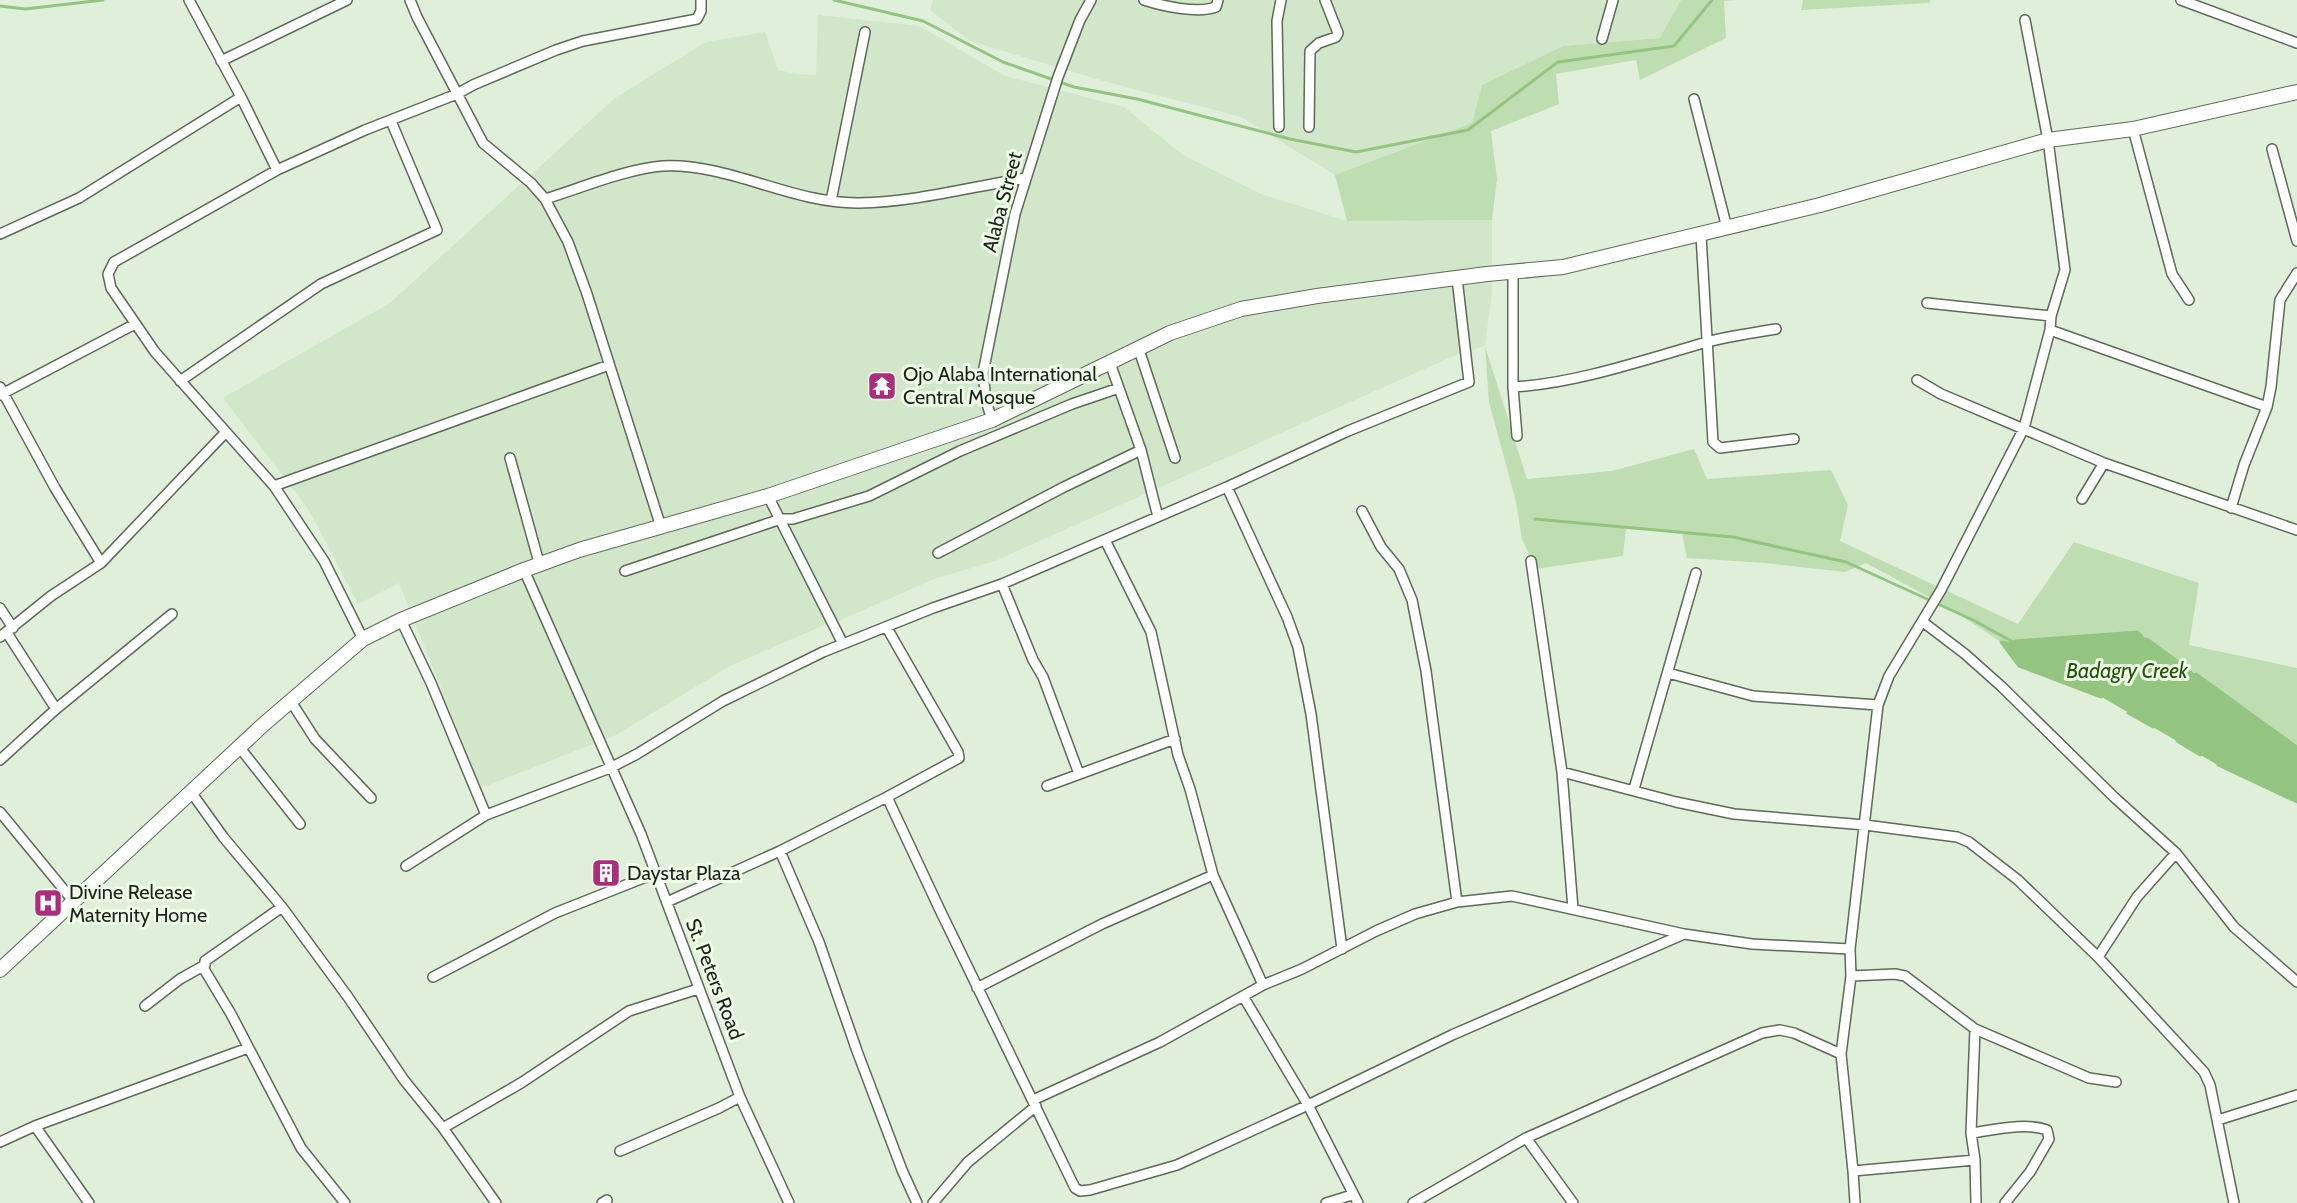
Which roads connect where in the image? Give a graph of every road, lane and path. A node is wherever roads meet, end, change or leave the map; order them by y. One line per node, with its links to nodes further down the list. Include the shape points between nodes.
1 (189, 0): 17 (street)
2 (347, 0): 17 (street)
3 (410, 0): 19 (street)
4 (701, 0): 19 (street, via 697,19 583,41)
5 (1091, 0): 29 (street, Alaba Street, via 1056,82)
6 (1144, 0): 7 (street, via 1197,9 1215,7)
7 (1218, 0)
8 (1281, 0): 23 (street, via 1277,21)
9 (1325, 0): 24 (street, via 1338,33 1310,51)
10 (1613, 0): 15 (street)
11 (2181, 0): 12 (street)
12 (2192, 2): 16 (street)
13 (2025, 20): 26 (street)
14 (865, 32): 31 (street)
15 (1602, 39)
16 (2297, 43)
17 (220, 61): 20 (street)
18 (2297, 92): 25 (main road)
19 (457, 94): 22 (street); 30 (street, via 483,143)
20 (241, 97): 28 (street); 33 (street, via 79,198)
21 (1694, 99): 32 (street)
22 (391, 121): 28 (street); 50 (street, via 437,230 321,284)
23 (1279, 127)
24 (1308, 127)
25 (2133, 129): 26 (main road); 39 (street, via 2172,274)
26 (2048, 140): 32 (main road); 41 (street, via 2065,270)
27 (2272, 149): 35 (street)
28 (277, 170): 42 (street, via 114,262 108,274 111,288)
29 (1026, 178): 31 (street, via 916,197 859,203); 55 (street, Alaba Street, via 983,373)
30 (544, 199): 31 (street, via 661,166 721,173); 48 (street, via 568,242)
31 (831, 201)
32 (1727, 228): 34 (main road)
33 (0, 234)
34 (1701, 235): 36 (main road, via 1563,267); 45 (street)
35 (2297, 241)
36 (1509, 273): 38 (main road); 51 (street)
37 (2297, 273): 54 (street, via 2280,300)
38 (1457, 278): 46 (main road, via 1241,309); 65 (street, via 1469,382 1348,431)
39 (2189, 300)
40 (1927, 303): 41 (street)
41 (2050, 316): 44 (street)
42 (135, 324): 50 (street); 53 (street)
43 (1776, 329): 45 (street)
44 (2050, 330): 54 (street); 56 (street)
45 (1708, 342): 51 (street, via 1548,383); 59 (street, via 1716,446)
46 (1138, 347): 47 (main road); 62 (street)
47 (1110, 363): 52 (street); 55 (main road)
48 (609, 366): 64 (street); 72 (street)
49 (1917, 380): 56 (street)
50 (180, 381): 57 (street)
51 (1513, 387): 58 (street)
52 (1119, 388): 60 (street); 71 (street, via 960,451 869,496 793,519)
53 (1, 391): 77 (street)
54 (2266, 407): 68 (street)
55 (992, 420): 66 (main road)
56 (2024, 428): 63 (street); 85 (street)
57 (225, 433): 64 (street); 77 (street)
58 (1517, 436)
59 (1794, 439)
60 (1141, 450): 70 (street); 75 (street)
61 (510, 458): 78 (street)
62 (1175, 458)
63 (2104, 463): 67 (street); 68 (street)
64 (274, 486): 89 (street, via 324,561)
65 (1227, 487): 70 (street); 121 (street, via 1298,647 1311,714)
66 (768, 496): 71 (street); 72 (main road)
67 (2082, 499)
68 (2231, 508): 73 (street)
69 (1362, 511): 117 (street, via 1381,547 1399,569 1412,600 1426,671)
70 (1158, 517): 74 (street)
71 (781, 519): 80 (street); 90 (street)
72 (661, 527): 78 (main road, via 579,550)
73 (2297, 530)
74 (1105, 540): 82 (street); 95 (street, via 1151,632)
75 (938, 553)
76 (1531, 561): 99 (street)
77 (101, 563): 88 (street, via 51,596)
78 (540, 566): 79 (main road)
79 (524, 570): 86 (main road); 98 (street, St. Peters Road)
80 (625, 571)
81 (1696, 573): 91 (street)
82 (1002, 584): 87 (street); 100 (street, via 1033,660 1044,677)
83 (0, 608): 88 (street)
84 (172, 614): 94 (street)
85 (1925, 618): 93 (street, via 1889,676); 111 (street)
86 (400, 620): 89 (main road); 107 (street)
87 (887, 628): 90 (street); 104 (street, via 959,758)
88 (7, 633): 94 (street)
89 (363, 639): 92 (main road)
90 (843, 644): 98 (street, via 723,701)
91 (1668, 673): 93 (street, via 1753,696); 102 (street)
92 (291, 700): 96 (main road); 105 (street, via 315,739)
93 (1878, 705): 109 (street)
94 (56, 709): 97 (street)
95 (1175, 739): 100 (street); 114 (street)
96 (240, 748): 103 (main road); 108 (street)
97 (0, 760)
98 (610, 768): 107 (street); 113 (street, St. Peters Road)
99 (1562, 772): 102 (street); 119 (street)
100 (1079, 774): 101 (street)
101 (1047, 786)
102 (1634, 789): 109 (street, via 1734,814)
103 (191, 792): 115 (main road); 118 (street)
104 (887, 797): 110 (street); 130 (street)
105 (371, 798)
106 (0, 812): 115 (street)
107 (486, 815): 112 (street)
108 (300, 824)
109 (1865, 825): 122 (street); 123 (street, via 1969,842 2018,880)
110 (780, 851): 116 (street); 156 (street, via 819,942)
111 (2176, 853): 123 (street, via 2136,897); 128 (street, via 2234,927)
112 (406, 866)
113 (656, 873): 116 (street, St. Peters Road); 127 (street, via 555,913)
114 (1213, 875): 129 (street); 130 (street, via 1102,924)
115 (74, 902): 125 (main road)
116 (667, 902): 131 (street, St. Peters Road)
117 (1457, 902): 119 (street, via 1512,896); 121 (street, via 1415,914)
118 (282, 907): 124 (street, via 205,961); 144 (street, via 404,1080)
119 (1573, 909): 120 (street)
120 (1684, 934): 122 (street, via 1752,944); 141 (street, via 1452,1035)
121 (1342, 949): 129 (street)
122 (1850, 949): 126 (street)
123 (2098, 957): 142 (street, via 2204,1072)
124 (205, 965): 133 (street); 135 (street)
125 (0, 970)
126 (1851, 975): 134 (street, via 1905,976); 136 (street)
127 (433, 977)
128 (2297, 982)
129 (1263, 985): 132 (street)
130 (977, 988): 140 (street)
131 (698, 989): 139 (street, St. Peters Road); 144 (street, via 629,1011 521,1083)
132 (1242, 996): 140 (street, via 1160,1042); 141 (street)
133 (145, 1006)
134 (1975, 1029): 137 (street, via 2089,1078); 145 (street)
135 (248, 1048): 143 (street); 153 (street, via 301,1148)
136 (1841, 1054): 146 (street, via 1794,1033 1762,1033); 150 (street)
137 (2116, 1082)
138 (2297, 1095): 142 (street)
139 (740, 1096): 148 (street); 155 (street, St. Peters Road)
140 (1034, 1103): 141 (street, via 1075,1188 1080,1191 1177,1165); 157 (street, via 968,1162)
141 (1308, 1105): 151 (street)
142 (2218, 1120): 164 (street)
143 (34, 1126): 147 (street); 152 (street)
144 (443, 1128): 154 (street)
145 (1971, 1133): 149 (street); 163 (street, via 2025,1127 2047,1130 2049,1139 2041,1155)
146 (1526, 1138): 159 (street); 160 (street)
147 (0, 1142)
148 (620, 1150)
149 (1975, 1160): 150 (street); 162 (street)
150 (1853, 1171): 161 (street)
151 (1355, 1199): 158 (street)
152 (89, 1203)
153 (345, 1203)
154 (496, 1203)
155 (789, 1203)
156 (917, 1203)
157 (933, 1203)
158 (1326, 1203)
159 (1413, 1203)
160 (1573, 1203)
161 (1855, 1203)
162 (1976, 1203)
163 (2005, 1203)
164 (2234, 1203)

